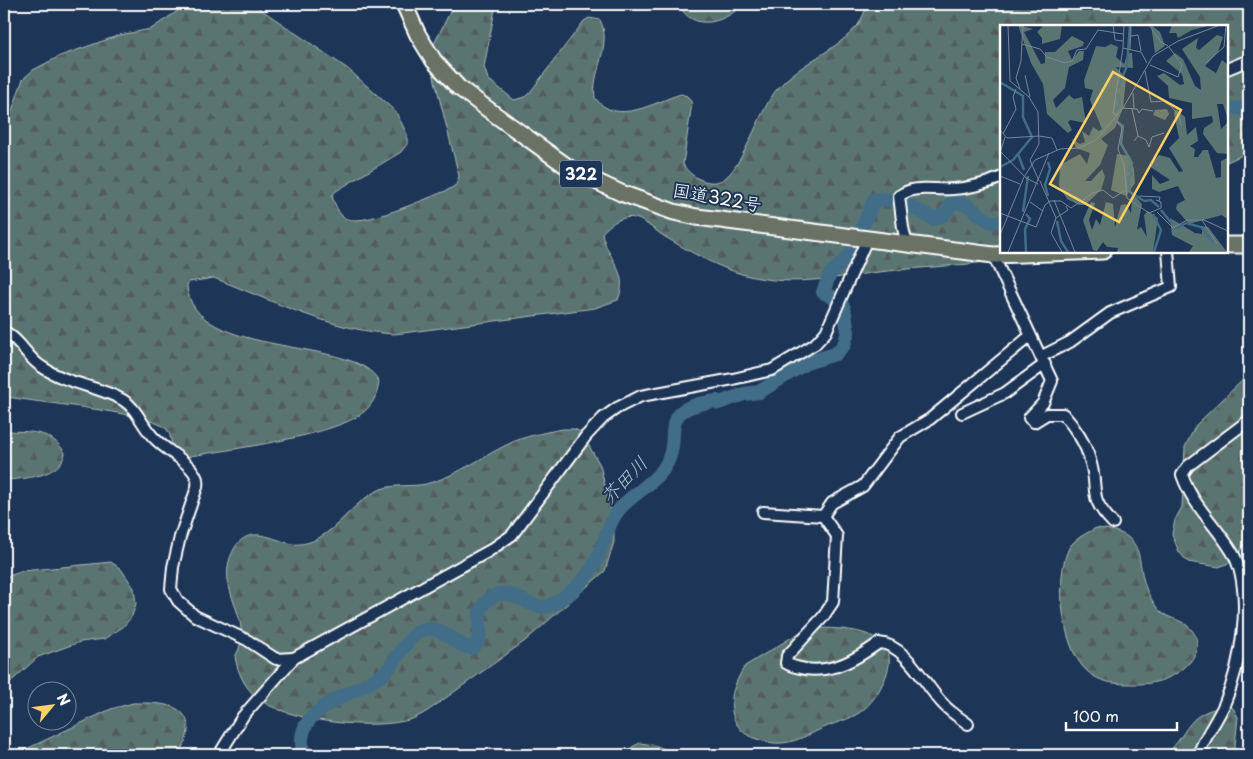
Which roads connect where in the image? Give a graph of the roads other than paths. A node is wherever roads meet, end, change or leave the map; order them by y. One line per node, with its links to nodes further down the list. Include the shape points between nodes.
1 (404, 4): 5 (highway, 国道322号 / 322, via 426,51 449,79 572,170 621,193 674,212)
2 (1249, 60): 3 (street)
3 (1228, 69)
4 (1000, 179): 6 (street, via 952,190 925,188 905,192 900,196)
5 (864, 238): 6 (highway, 国道322号 / 322); 20 (street, via 826,332 815,344 772,370 641,396 618,408 586,436 512,535 489,551)
6 (907, 244): 11 (highway, 国道322号 / 322)
7 (1228, 245): 8 (highway)
8 (1249, 245)
9 (1076, 252): 11 (highway, 国道322号 / 322)
10 (1168, 252): 14 (street, via 1171,286 1110,313)
11 (993, 255): 13 (street)
12 (4, 331): 20 (street, via 16,338 38,365 58,378 124,401 140,416 149,433 193,471 198,487 180,536 172,589 178,600 195,616 247,640 276,660)
13 (1030, 336): 14 (street); 15 (street)
14 (1043, 360): 15 (street, via 1005,393 966,415); 19 (street, via 1051,386 1043,403 1029,418 1034,422 1047,414 1063,414 1075,427 1090,459 1098,508)
15 (955, 399): 18 (street, via 930,419 900,436 863,486 832,503)
16 (1249, 420): 23 (street, via 1188,466 1182,475 1198,508 1227,542 1241,567 1245,584 1245,619 1239,660 1224,704)
17 (764, 512): 18 (street)
18 (823, 516): 21 (street, via 837,536 833,602 786,656 786,663 814,670 827,669 841,666 879,643 885,644 901,653 944,705)
19 (1113, 523)
20 (294, 658): 22 (street, via 244,716)
21 (968, 724)
22 (221, 755)
23 (1198, 755)

